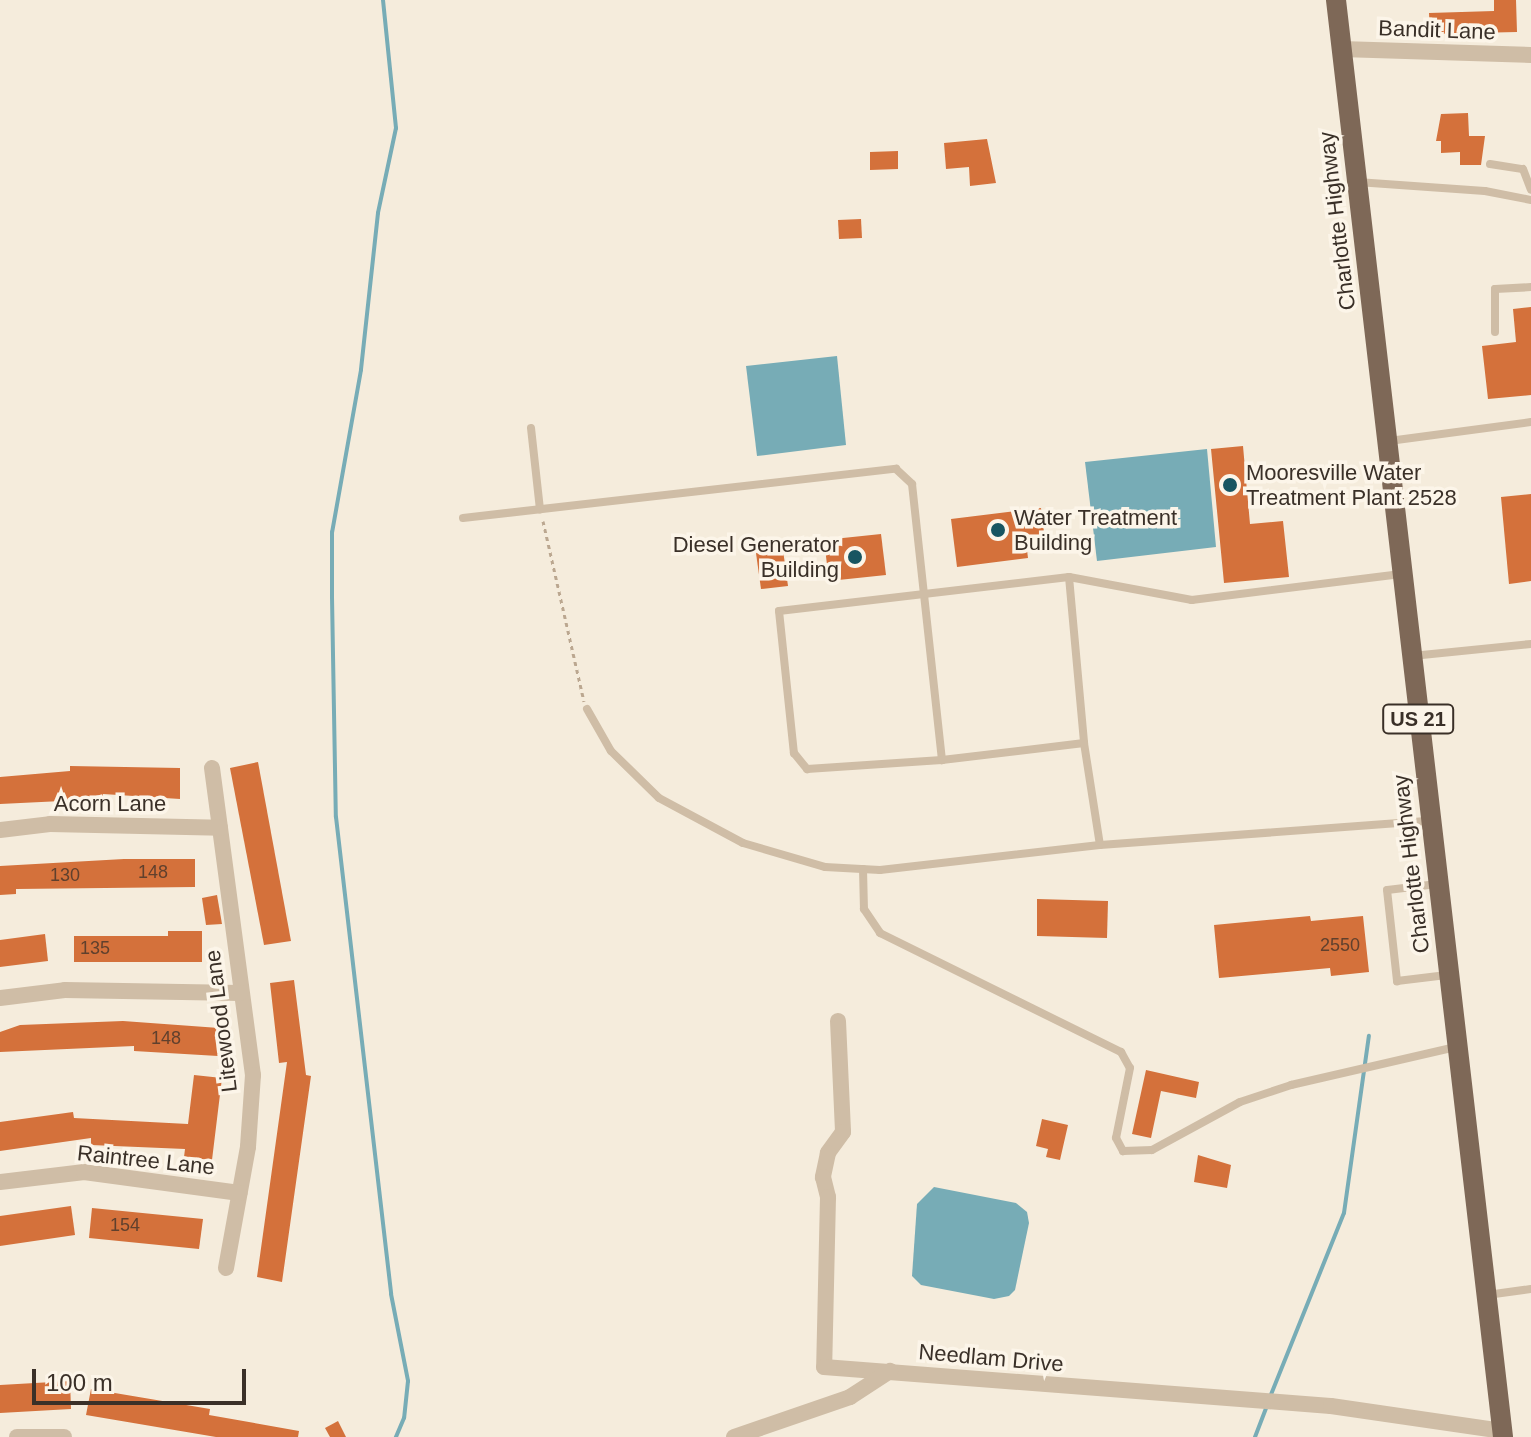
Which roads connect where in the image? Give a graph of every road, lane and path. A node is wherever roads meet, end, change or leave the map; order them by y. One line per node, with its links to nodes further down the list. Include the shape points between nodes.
1 (1336, 0): 2 (main road, Charlotte Highway / US 21)
2 (1341, 49): 3 (street, Bandit Lane); 5 (main road, Charlotte Highway / US 21)
3 (1531, 55)
4 (1490, 164): 6 (lane, via 1523,169)
5 (1356, 182): 7 (lane, via 1485,191); 12 (main road, Charlotte Highway / US 21)
6 (1531, 190)
7 (1531, 200)
8 (1531, 287): 9 (lane, via 1495,289)
9 (1495, 332)
10 (1531, 422): 12 (lane)
11 (531, 428): 13 (lane)
12 (1386, 441): 15 (main road, Charlotte Highway / US 21)
13 (540, 510): 14 (lane); 17 (lane, via 896,469 912,484); 20 (path)
14 (463, 518)
15 (1401, 574): 16 (lane, via 1192,600); 19 (main road, Charlotte Highway / US 21)
16 (1069, 577): 17 (lane); 21 (lane)
17 (924, 594): 22 (lane); 22 (lane, via 779,611 794,753 807,769)
18 (1531, 644): 19 (lane)
19 (1411, 656): 24 (main road, Charlotte Highway / US 21)
20 (587, 709): 28 (lane, via 611,751 659,798 743,843 825,867)
21 (1084, 743): 22 (lane); 27 (lane)
22 (942, 760)
23 (212, 768): 25 (street, Litewood Lane)
24 (1430, 821): 27 (lane); 29 (main road, Charlotte Highway / US 21)
25 (220, 828): 26 (street, Acorn Lane, via 50,824); 31 (street, Litewood Lane)
26 (0, 830)
27 (1100, 845): 28 (lane)
28 (863, 869): 34 (lane, via 864,909 880,933 1121,1052 1130,1068 1116,1138 1123,1151 1152,1150 1240,1102 1291,1085)
29 (1437, 884): 30 (main road, Charlotte Highway / US 21); 30 (lane, via 1387,890 1397,981)
30 (1448, 975): 34 (main road, Charlotte Highway / US 21)
31 (240, 993): 32 (street, via 65,990); 36 (street, Litewood Lane, via 253,1075)
32 (0, 998)
33 (838, 1021): 40 (street, Needlam Drive, via 843,1132 828,1153 823,1177 828,1197 824,1367)
34 (1456, 1047): 39 (main road, Charlotte Highway / US 21)
35 (0, 1182): 36 (street, Raintree Lane, via 84,1172)
36 (240, 1193): 37 (street, Litewood Lane)
37 (226, 1268)
38 (1531, 1289): 39 (lane)
39 (1486, 1295): 41 (main road, Charlotte Highway / US 21)
40 (890, 1371): 41 (street, Needlam Drive, via 1331,1406); 44 (street, via 850,1397)
41 (1502, 1434)
42 (17, 1437): 43 (street)
43 (64, 1437)
44 (734, 1437)

